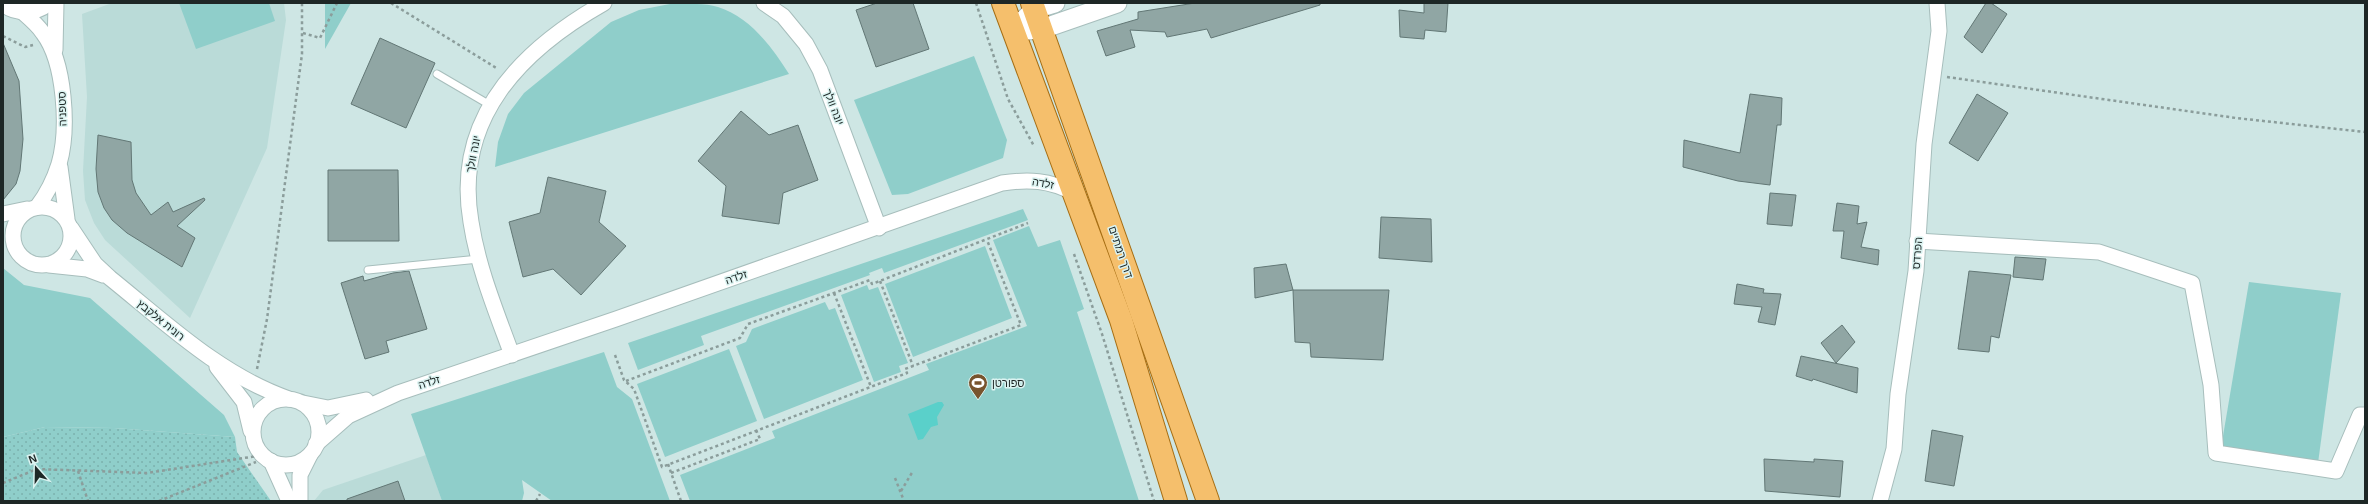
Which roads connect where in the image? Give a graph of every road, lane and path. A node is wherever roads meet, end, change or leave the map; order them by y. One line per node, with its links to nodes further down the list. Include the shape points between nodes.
1 (46, 3): 12 (street, via 31,10)
2 (56, 3): 16 (street, סטפניה)
3 (302, 3): 15 (path)
4 (336, 3): 15 (path, via 320,38)
5 (391, 3): 19 (path)
6 (604, 3): 19 (street, יונה וולך, via 588,9 517,67)
7 (764, 3): 29 (street, יונה וולך, via 783,16 806,44 820,70)
8 (976, 3): 22 (path, via 1008,99)
9 (1003, 3): 14 (main road)
10 (1117, 3): 13 (street)
11 (1937, 3): 18 (street, הפרדס, via 1939,31)
12 (9, 6): 16 (street, סטפניה, via 44,33)
13 (1041, 11): 14 (street); 72 (main road, דרך רמתיים)
14 (1013, 31): 24 (main road)
15 (303, 33): 46 (path, via 268,311)
16 (56, 57): 23 (street, סטפניה, via 63,99)
17 (437, 74): 20 (lane)
18 (1932, 75): 21 (path, via 2236,118); 32 (street, הפרדס, via 1924,144)
19 (510, 76): 20 (street, יונה וולך)
20 (490, 105): 35 (street, יונה וולך, via 474,142 469,165 470,215)
21 (2365, 132)
22 (1030, 139)
23 (60, 162): 25 (street, סטפניה, via 46,195); 28 (street, סטפניה)
24 (1074, 193): 29 (street, זלדה, via 1035,180 1002,183); 71 (main road, via 1121,320)
25 (34, 208): 26 (street); 28 (street, via 51,208 60,212); 34 (street, via 17,220 13,229)
26 (3, 214)
27 (1028, 223): 31 (path)
28 (69, 224): 36 (street, via 72,238 64,256); 38 (street, רונית אלקבץ, via 95,264)
29 (879, 228): 41 (street, זלדה)
30 (3, 236): 34 (street)
31 (987, 240): 39 (path); 44 (path, via 1021,326)
32 (1918, 241): 50 (street, via 2099,252 2192,283 2211,385 2216,453 2336,471 2360,415); 73 (street, הפרדס, via 1898,394 1894,449)
33 (1072, 247): 70 (path)
34 (15, 248): 36 (street, via 28,262)
35 (479, 259): 37 (lane); 41 (street, יונה וולך)
36 (47, 265): 38 (street, רונית אלקבץ, via 86,268)
37 (368, 270)
38 (110, 278): 43 (street, רונית אלקבץ)
39 (880, 281): 40 (path, via 872,284 870,280); 44 (path)
40 (834, 293): 45 (path, via 748,324 740,338); 47 (path)
41 (512, 355): 48 (street, זלדה)
42 (615, 355): 45 (path)
43 (213, 361): 46 (street, רונית אלקבץ); 52 (street, רונית אלקבץ, via 244,402)
44 (913, 366): 47 (path, via 906,369 908,374)
45 (626, 381): 55 (path, via 634,389 662,467)
46 (254, 384): 49 (street, רונית אלקבץ)
47 (871, 387): 51 (path)
48 (398, 392): 49 (street, זלדה, via 328,408); 53 (street, זלדה, via 348,416)
49 (293, 400): 52 (street, via 281,399 265,406 255,419); 53 (street, via 306,405 315,418 319,434)
50 (2365, 415)
51 (756, 430): 55 (path); 58 (path, via 760,439)
52 (253, 435): 54 (street, via 256,446)
53 (313, 449): 54 (street, via 296,463 288,465); 66 (street, via 300,475)
54 (266, 458): 56 (path, via 147,473); 64 (path); 65 (street)
55 (668, 464): 58 (path)
56 (78, 471): 60 (path, via 36,469); 63 (path)
57 (913, 471): 61 (path)
58 (671, 473): 68 (path)
59 (895, 478): 61 (path)
60 (3, 483)
61 (901, 491): 69 (path)
62 (540, 494): 67 (path)
63 (88, 501)
64 (158, 501)
65 (289, 501)
66 (300, 501)
67 (536, 501)
68 (682, 501)
69 (904, 501)
70 (1154, 501)
71 (1176, 501)
72 (1208, 501)
73 (1880, 501)

